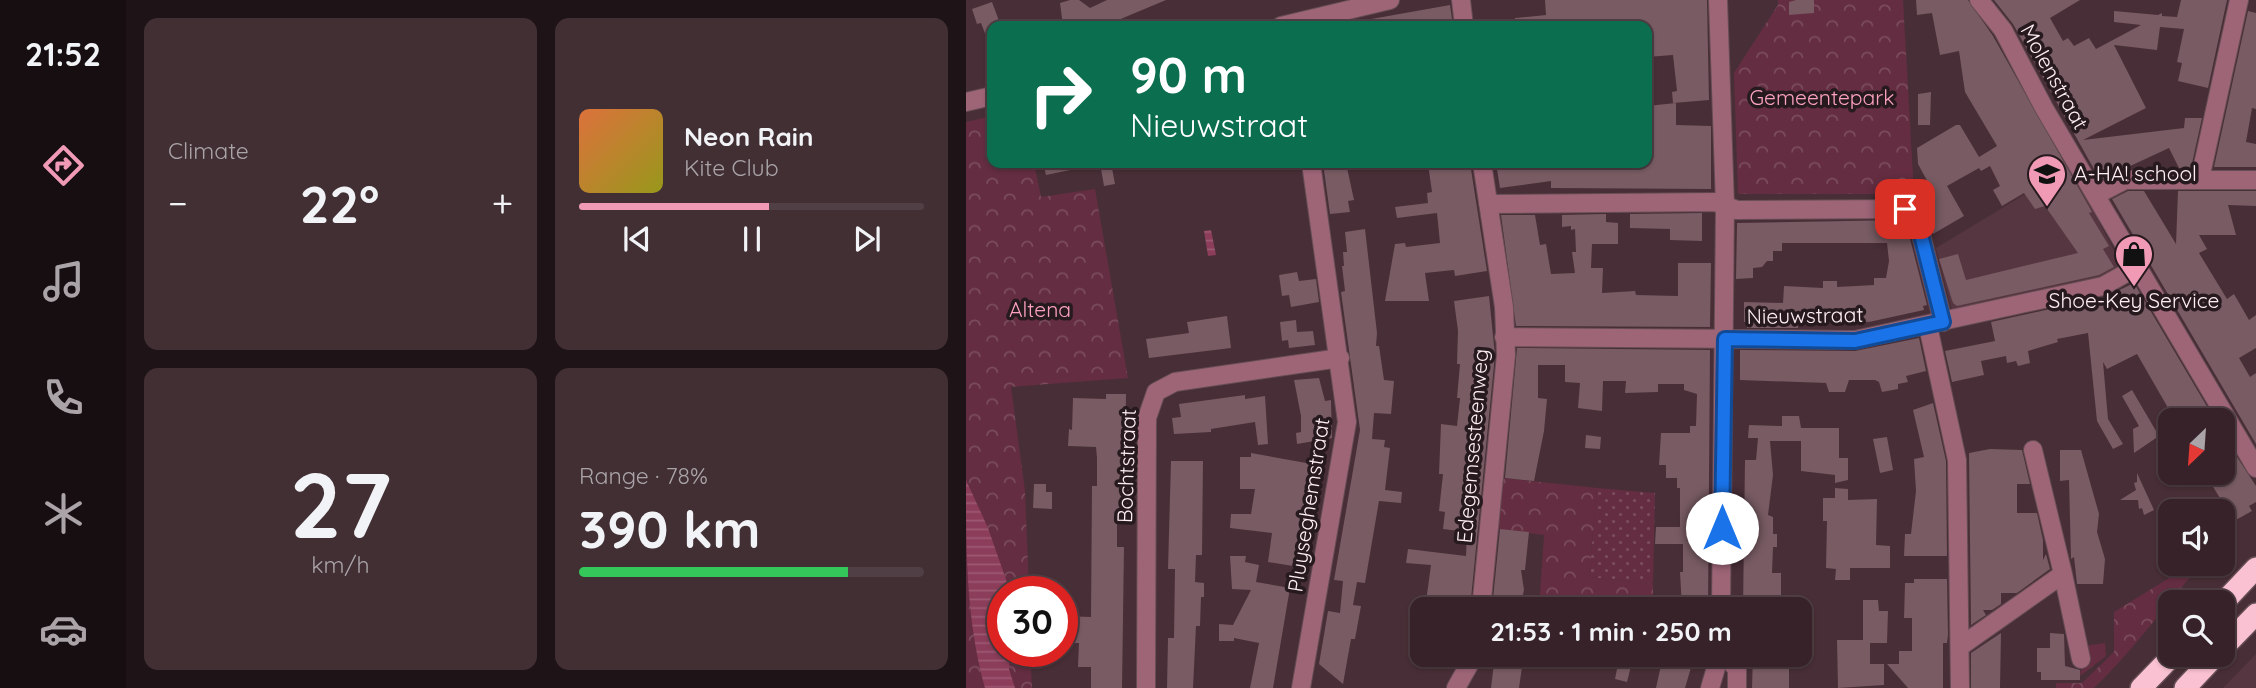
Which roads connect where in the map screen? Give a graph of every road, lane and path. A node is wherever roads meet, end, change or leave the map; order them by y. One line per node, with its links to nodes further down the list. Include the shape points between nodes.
1 (1388, 0): 6 (street)
2 (1461, 0): 7 (street)
3 (1718, 0): 16 (street)
4 (1979, 0): 14 (street, Molenstraat, via 2003,30)
5 (2239, 0): 12 (street)
6 (1306, 21)
7 (1463, 21)
8 (987, 97): 9 (street)
9 (966, 102)
10 (1312, 168): 21 (street, Pluyseghemstraat)
11 (1483, 168): 15 (street, Edegemsesteenweg)
12 (2200, 179): 13 (street); 14 (street, via 2125,180)
13 (2256, 180)
14 (2096, 195): 17 (street, Molenstraat)
15 (1488, 204): 16 (street); 19 (street, Edegemsesteenweg, via 1504,307)
16 (1725, 205): 18 (street, via 1737,210 1911,211 1916,215); 20 (street)
17 (2139, 266): 18 (street, Nieuwstraat, via 2103,286); 23 (street, Molenstraat)
18 (1935, 324): 20 (street, Nieuwstraat, via 1855,341); 31 (street, via 1957,460)
19 (1504, 337): 20 (street, Nieuwstraat); 27 (street, Edegemsesteenweg)
20 (1725, 339): 28 (street)
21 (1340, 358): 38 (street, Bochtstraat, via 1175,382 1156,392 1147,418); 39 (street, Pluyseghemstraat, via 1346,438)
22 (2033, 450): 25 (street)
23 (2256, 468)
24 (2256, 568): 26 (highway)
25 (2063, 574): 31 (street); 32 (street)
26 (2235, 590)
27 (1482, 597)
28 (1721, 597)
29 (2256, 614): 30 (highway)
30 (2235, 636)
31 (1961, 646): 43 (street)
32 (2081, 659)
33 (1468, 667): 40 (street)
34 (1717, 667): 41 (street)
35 (1735, 667): 42 (street)
36 (2161, 667): 44 (highway)
37 (2205, 667): 45 (highway)
38 (1146, 688)
39 (1301, 688)
40 (1456, 688)
41 (1710, 688)
42 (1737, 688)
43 (1960, 688)
44 (2141, 688)
45 (2185, 688)

